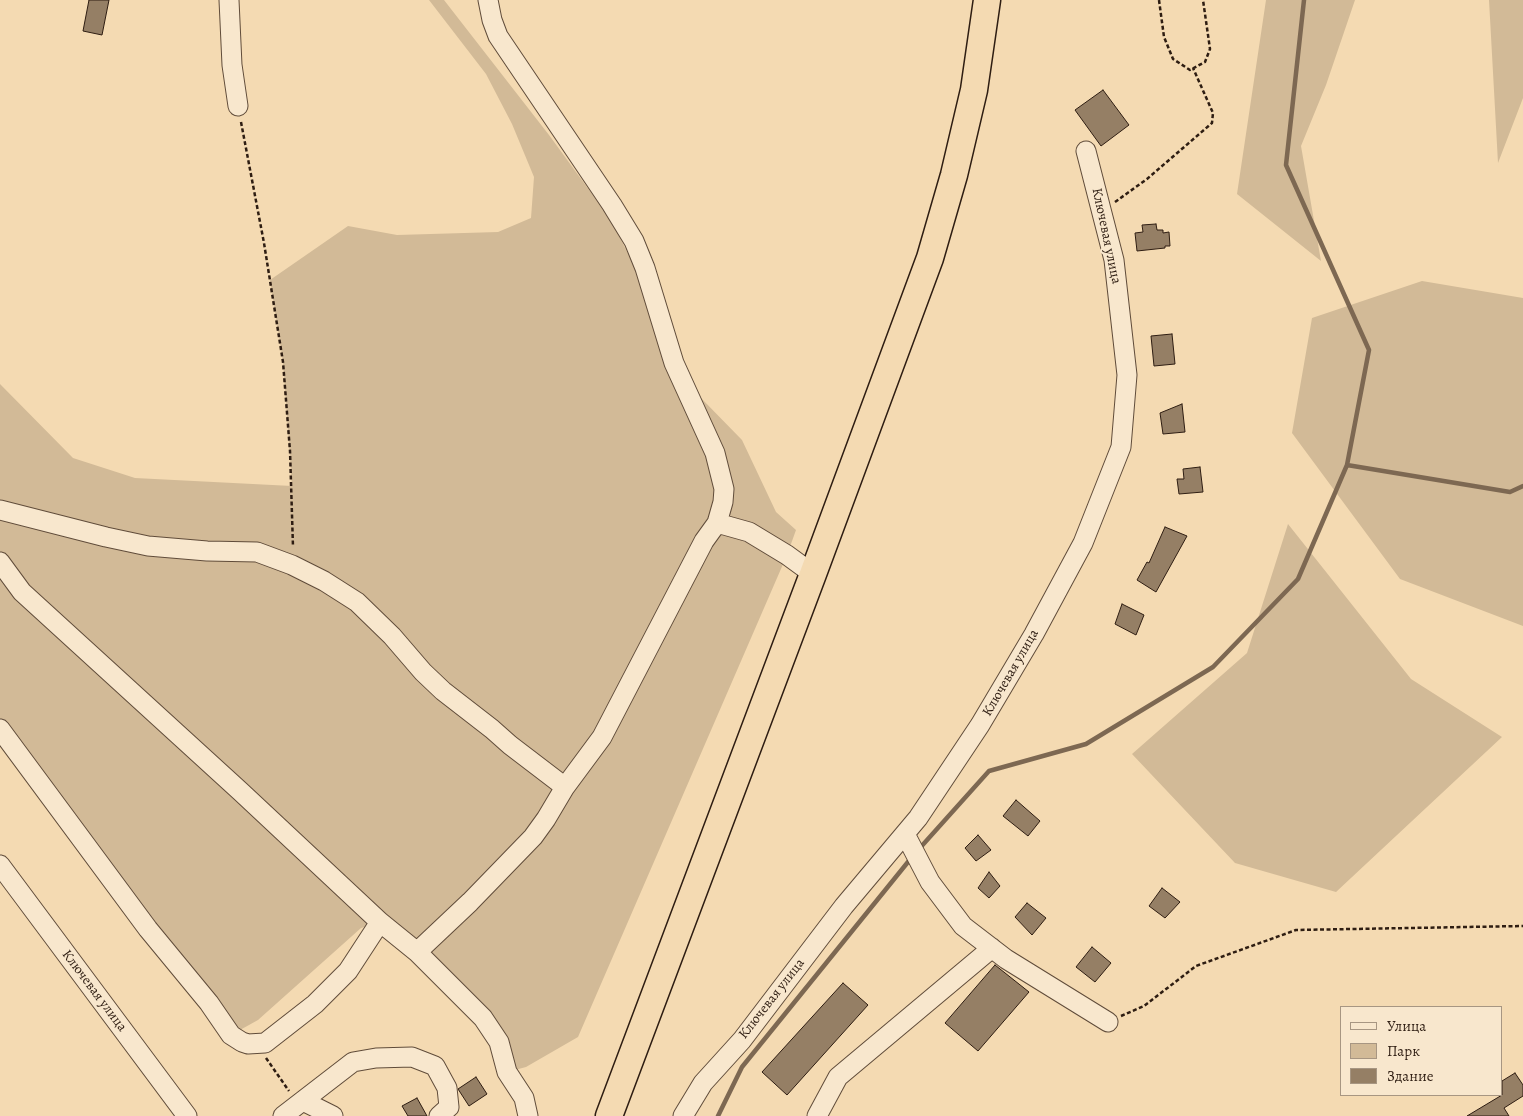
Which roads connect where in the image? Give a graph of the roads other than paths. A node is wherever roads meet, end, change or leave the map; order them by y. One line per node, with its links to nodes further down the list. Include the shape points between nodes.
1 (229, 0): 4 (street, via 232,66)
2 (488, 0): 7 (street, via 498,36 634,241 674,363 715,453 724,489)
3 (987, 0): 9 (highway, via 974,90 930,258)
4 (238, 106)
5 (1086, 151): 12 (street, Ключевая улица, via 1114,260 1127,375 1121,447 1083,543 1034,634 980,725)
6 (0, 510): 11 (street, via 148,546 257,552 292,565 357,602 423,672)
7 (718, 523): 9 (street, via 749,532); 11 (street, via 704,541 602,737)
8 (0, 562): 14 (street, via 22,592)
9 (813, 574): 23 (highway)
10 (0, 729): 14 (street, via 231,1035 248,1044 265,1043 316,1004 348,971)
11 (565, 787): 16 (street, via 533,837)
12 (905, 834): 15 (street, via 930,882 963,926); 24 (street, Ключевая улица, via 844,906 742,1040 703,1083)
13 (0, 865): 19 (street, Ключевая улица)
14 (380, 922): 16 (street)
15 (992, 948): 17 (street); 25 (street, via 838,1077)
16 (417, 952): 22 (street, via 492,1030 499,1042 507,1072 524,1098)
17 (1108, 1022)
18 (295, 1107): 20 (street); 21 (street, via 353,1062 412,1057 435,1066 448,1088 448,1108)
19 (187, 1116)
20 (333, 1116)
21 (439, 1116)
22 (528, 1116)
23 (609, 1116)
24 (683, 1116)
25 (817, 1116)

